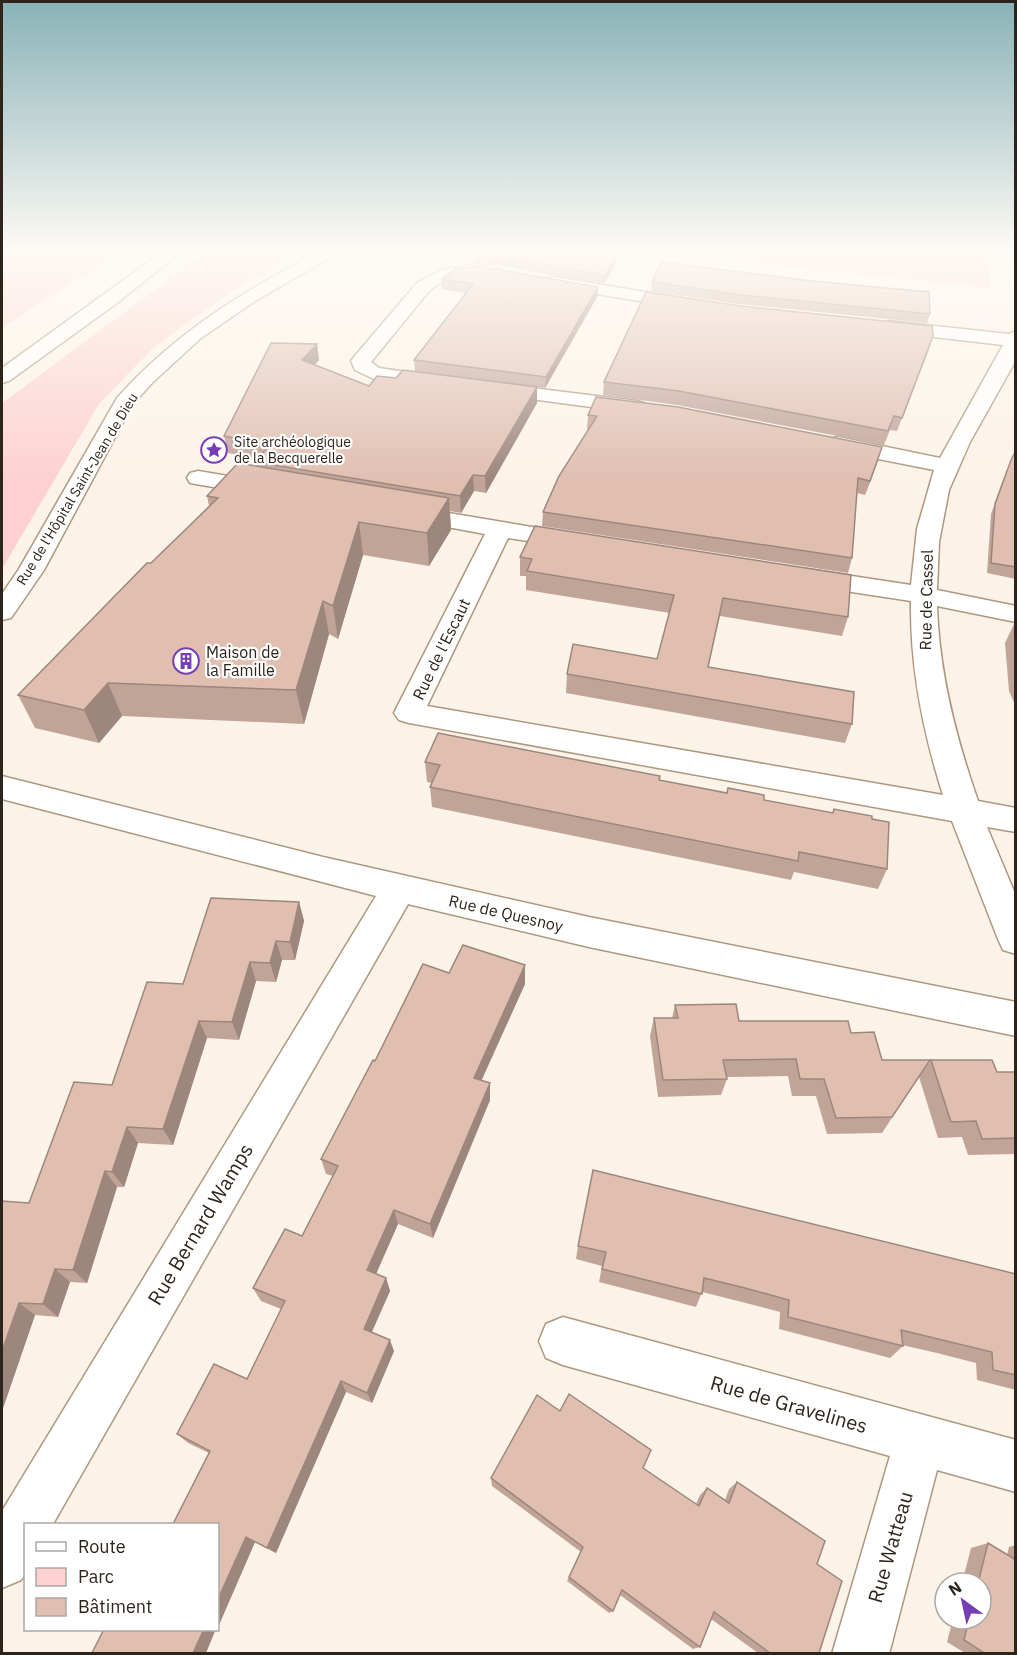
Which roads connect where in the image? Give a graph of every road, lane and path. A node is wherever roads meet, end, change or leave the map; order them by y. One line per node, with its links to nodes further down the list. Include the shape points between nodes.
1 (71, 327): 6 (main road)
2 (207, 327): 17 (main road, Rue de l'Hôpital Saint-Jean de Dieu, via 167,358 124,402 31,570)
3 (390, 327): 7 (main road, via 362,362 374,373)
4 (885, 327): 5 (main road)
5 (1015, 339): 9 (main road, Rue de Cassel)
6 (2, 376)
7 (659, 410)
8 (822, 440): 9 (main road)
9 (948, 466): 16 (main road, Rue de Cassel, via 929,526)
10 (198, 478): 11 (main road)
11 (291, 494)
12 (384, 509): 13 (main road)
13 (500, 529): 14 (main road); 20 (main road, Rue de l'Escaut, via 409,713)
14 (594, 544)
15 (782, 573): 16 (main road)
16 (923, 595): 18 (main road); 20 (main road, Rue de Cassel, via 922,628 931,699)
17 (2, 612)
18 (1016, 614)
19 (2, 788): 22 (main road, Rue de Quesnoy)
20 (964, 812): 21 (main road); 23 (main road, Rue de Cassel)
21 (1016, 820)
22 (399, 888): 24 (main road, Rue de Quesnoy, via 588,932); 28 (main road, Rue Bernard Wamps)
23 (1016, 939)
24 (1016, 1019)
25 (563, 1341): 26 (main road, Rue de Gravelines)
26 (920, 1440): 27 (main road, Rue de Gravelines); 31 (main road, Rue Watteau)
27 (1016, 1466)
28 (24, 1523)
29 (24, 1524): 30 (main road, Rue Bernard Wamps)
30 (2, 1561)
31 (860, 1653)

